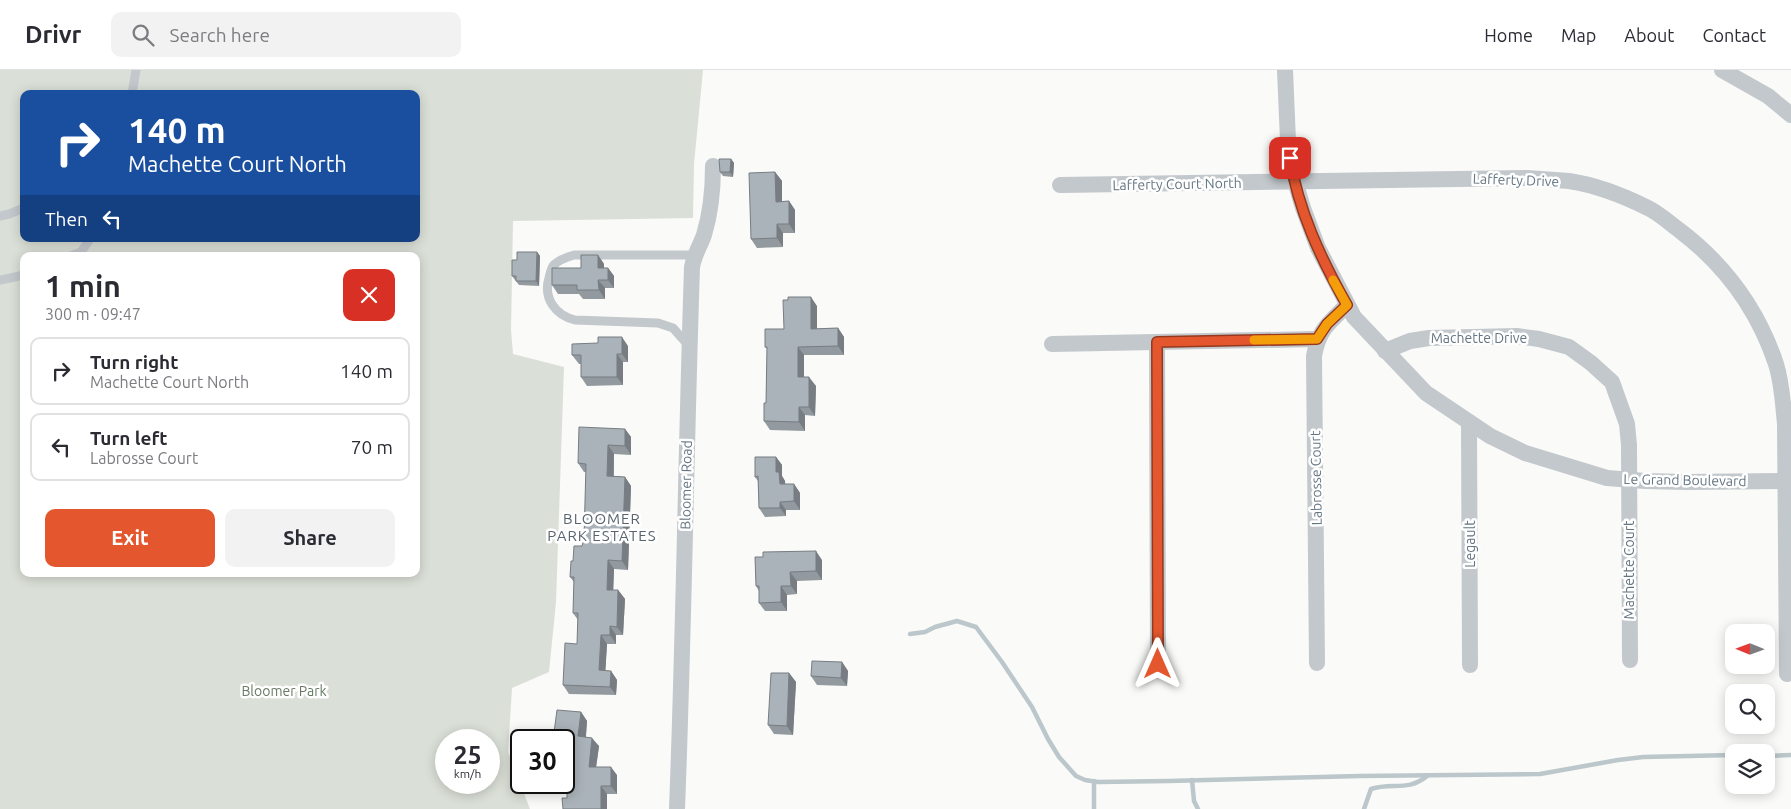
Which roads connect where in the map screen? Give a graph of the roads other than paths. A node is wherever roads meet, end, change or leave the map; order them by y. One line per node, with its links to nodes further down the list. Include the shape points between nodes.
1 (136, 70): 4 (lane)
2 (1284, 70): 7 (street, Le Grand Boulevard, via 1288,141)
3 (1722, 70): 5 (street, via 1768,96)
4 (133, 90)
5 (1791, 115)
6 (713, 166): 13 (street, Bloomer Road, via 709,217)
7 (1295, 182): 8 (street, Lafferty Court North); 16 (street, Le Grand Boulevard, via 1318,248); 24 (street, Lafferty Drive, via 1527,178 1571,182 1650,208 1717,263 1743,295 1761,328 1782,389)
8 (1060, 185)
9 (20, 210): 10 (lane)
10 (0, 216)
11 (88, 242): 12 (lane)
12 (80, 252)
13 (694, 255): 20 (street, Bloomer Road); 20 (lane, via 574,255 552,267 548,282 549,302 566,318 658,323 673,328)
14 (20, 276): 15 (lane)
15 (0, 280)
16 (1347, 305): 17 (street); 21 (street, Le Grand Boulevard)
17 (1317, 339): 18 (street); 26 (street, Labrosse Court, via 1314,381)
18 (1157, 342): 19 (street); 27 (street)
19 (1052, 344)
20 (689, 347): 30 (street, Bloomer Road)
21 (1385, 351): 22 (street, Le Grand Boulevard, via 1426,393); 23 (street, Machette Drive, via 1410,341 1430,338 1518,336 1569,347 1612,382 1627,424)
22 (1469, 422): 23 (street, Le Grand Boulevard, via 1525,453 1607,478); 28 (street, Legault)
23 (1629, 480): 24 (street, Le Grand Boulevard); 25 (street, Machette Court)
24 (1789, 481): 29 (street, Lafferty Drive)
25 (1630, 660)
26 (1318, 663)
27 (1158, 664)
28 (1470, 665)
29 (1787, 674)
30 (677, 809)

